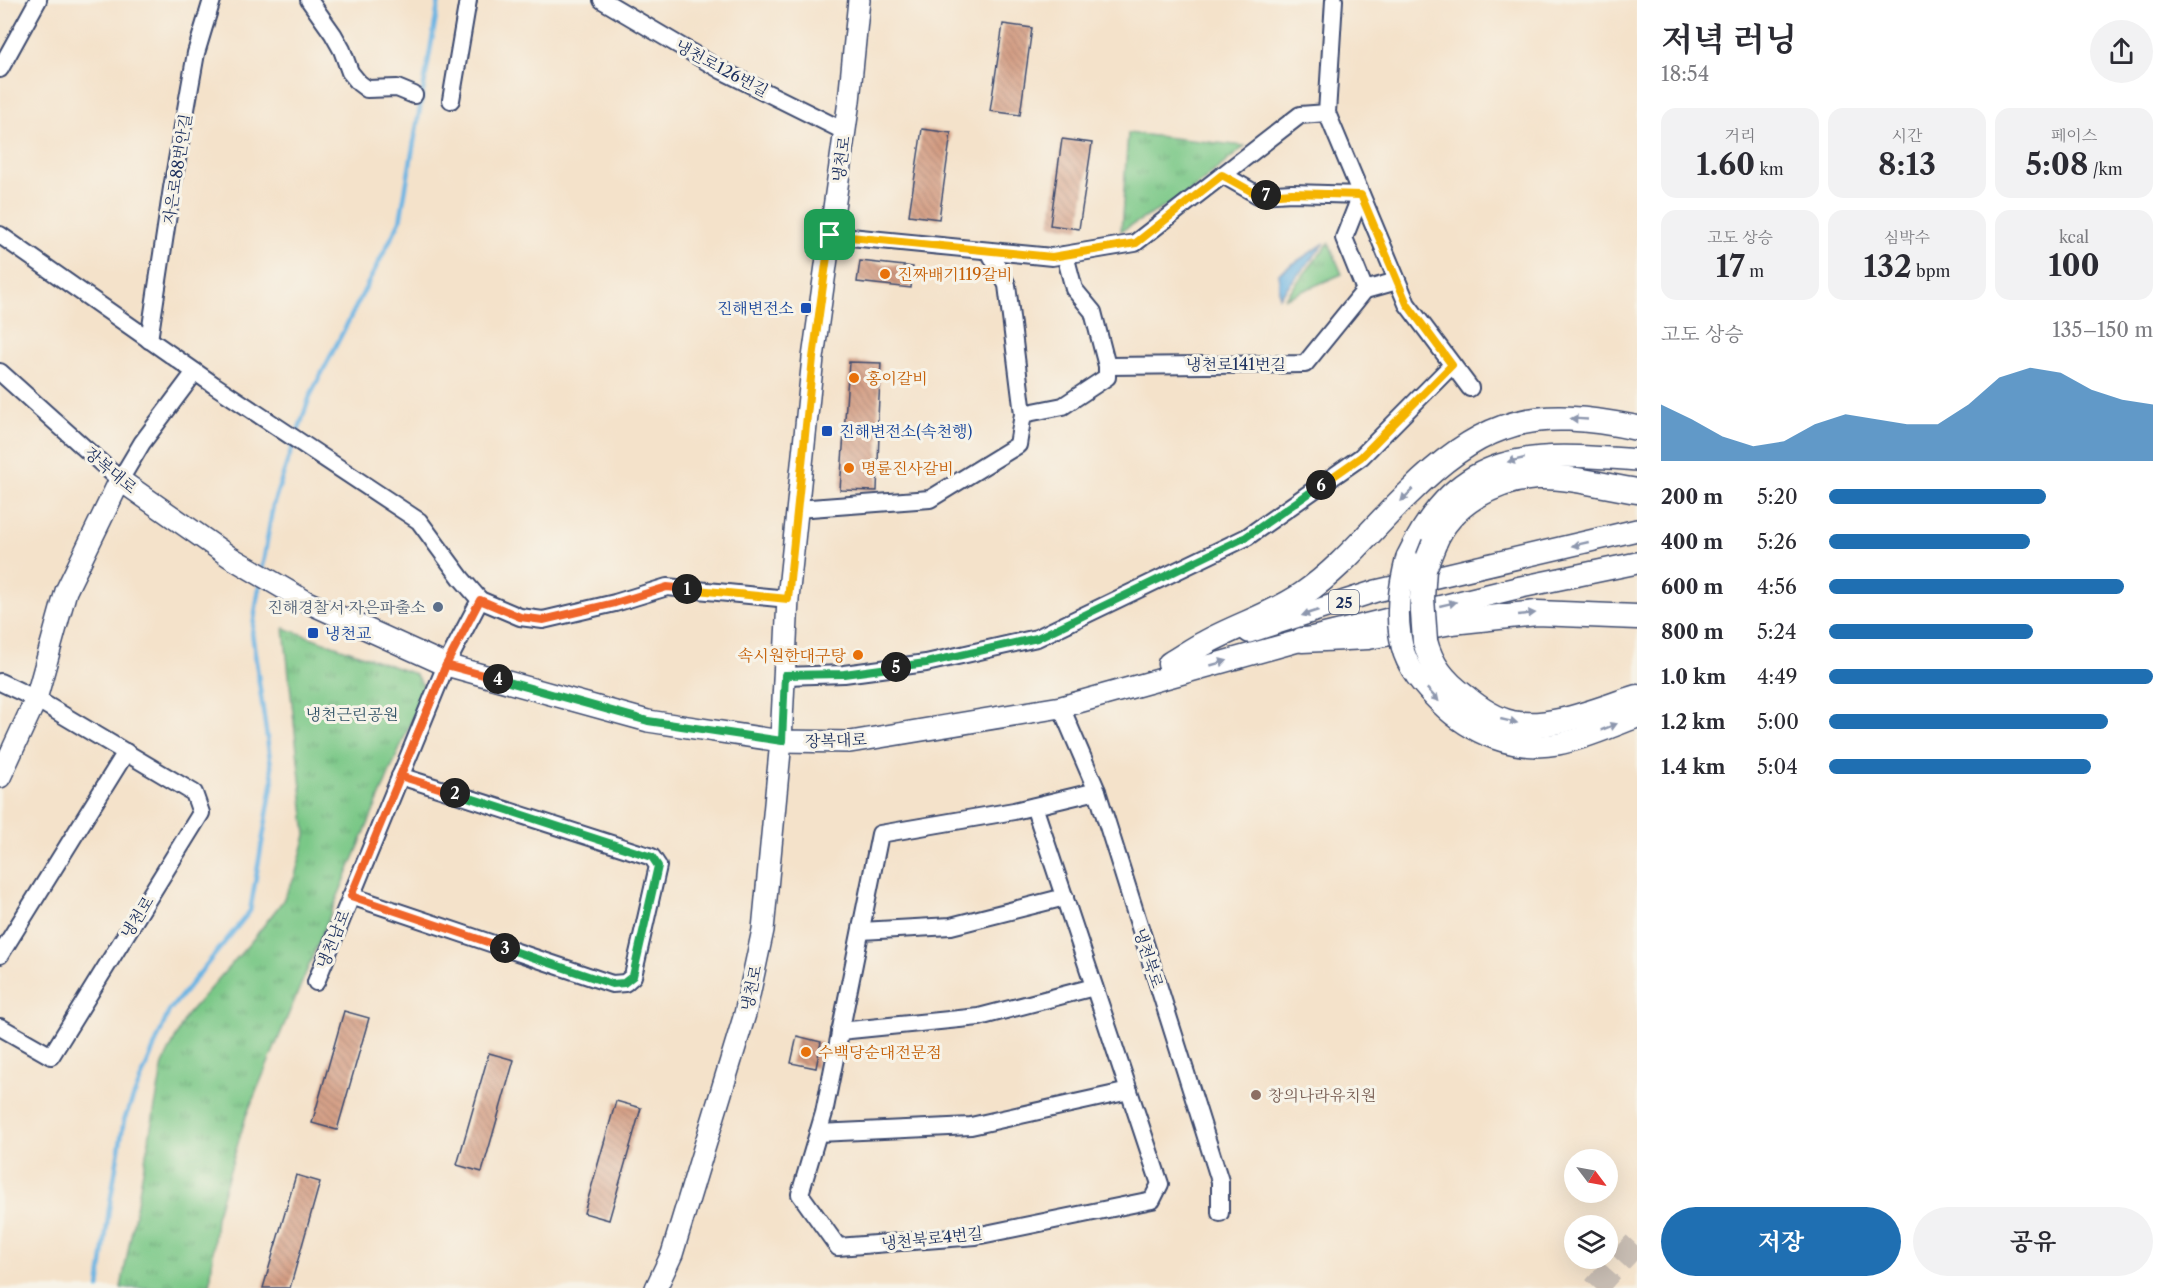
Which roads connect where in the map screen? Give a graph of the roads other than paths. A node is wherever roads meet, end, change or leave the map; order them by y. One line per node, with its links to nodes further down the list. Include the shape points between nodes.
1 (38, 0): 8 (street)
2 (212, 0): 21 (street, 자은로88번안길, via 196,53)
3 (309, 0): 9 (street, via 333,34 358,83 367,89 397,88)
4 (468, 0): 10 (street)
5 (603, 0): 12 (street, 냉천로126번길, via 721,70)
6 (859, 0): 12 (main road, 냉천로)
7 (1334, 0): 11 (street)
8 (0, 69)
9 (414, 94)
10 (451, 100)
11 (1327, 113): 13 (street, via 1300,115); 14 (street)
12 (844, 131): 16 (main road, 냉천로)
13 (1222, 175): 14 (street, via 1258,195); 18 (street, via 1136,243)
14 (1361, 195): 19 (street); 20 (street, via 1344,238)
15 (0, 235): 21 (street)
16 (830, 235): 17 (street); 32 (main road, 냉천로)
17 (989, 251): 18 (street); 27 (street, via 1006,285)
18 (1065, 255): 25 (street, via 1074,289 1093,312)
19 (1397, 281): 20 (street); 22 (street, via 1407,304)
20 (1365, 290): 25 (street, 냉천로141번길, via 1305,364)
21 (150, 340): 24 (street)
22 (1452, 365): 26 (street); 42 (street, via 1361,457 1246,537 1037,638 926,663 844,674)
23 (0, 372): 30 (street, 장복대로)
24 (195, 372): 30 (street, via 142,443); 36 (street, via 419,520)
25 (1107, 372): 27 (street, via 1063,406)
26 (1470, 388)
27 (1023, 414): 32 (street, via 1017,446 930,499)
28 (1637, 428): 40 (highway, one-way to 40, via 1607,421 1553,419 1521,422 1486,435 1437,467 1304,594)
29 (1637, 460): 39 (main road, one-way to 39, bridge, via 1572,455 1512,460 1466,482 1446,497 1430,516 1407,557 1397,625)
30 (120, 480): 41 (main road, 장복대로, via 230,557 307,602); 45 (main road, via 66,591)
31 (1637, 491): 39 (highway, bridge, via 1537,477 1508,482 1477,495 1454,513 1434,544 1424,569)
32 (797, 509): 35 (main road, 냉천로)
33 (1637, 530): 40 (main road, 25, one-way to 40, via 1376,591 1252,631)
34 (1637, 563): 38 (main road, 25, one-way to 34)
35 (788, 599): 36 (street, via 667,587 543,620 520,617); 42 (main road, 냉천로)
36 (480, 600): 41 (street, 냉천남로)
37 (1637, 617): 38 (highway, one-way to 37, via 1368,637 1452,622 1537,613)
38 (1302, 640): 46 (main road, 25, one-way to 38)
39 (1414, 643): 44 (highway, one-way to 44, via 1454,689 1485,711 1511,723 1540,724 1576,717); 47 (main road, one-way to 47, via 1414,673 1428,691 1459,718 1491,738 1527,745 1559,744)
40 (1170, 664): 46 (main road, 25)
41 (446, 665): 48 (main road, 장복대로, via 648,721); 50 (street, 냉천남로)
42 (785, 675): 48 (main road, 냉천로)
43 (0, 682): 45 (street, 냉천로)
44 (1637, 697)
45 (36, 699): 49 (street, 냉천로); 51 (main road)
46 (1061, 707): 48 (main road, 장복대로, via 850,742); 52 (street, 냉천북로)
47 (1637, 717)
48 (782, 741): 65 (main road, 냉천로, via 763,930 745,1014 672,1254)
49 (126, 752): 57 (street); 60 (street, 냉천로, via 194,793 201,813 51,1056)
50 (400, 776): 54 (street, 냉천남로); 54 (street, 냉천남로, via 652,857 658,866 633,976 624,983 612,984)
51 (0, 777)
52 (1096, 791): 53 (street, 냉천북로4번길); 64 (street, 냉천북로, via 1220,1181)
53 (1034, 806): 55 (street); 56 (street, 냉천북로4번길, via 880,834)
54 (351, 896): 58 (street, 냉천남로)
55 (1065, 897): 56 (street, via 951,926); 59 (street)
56 (861, 931): 61 (street, 냉천북로4번길)
57 (0, 955)
58 (315, 982)
59 (1095, 987): 61 (street, via 979,1017); 62 (street)
60 (0, 1027)
61 (840, 1031): 63 (street, 냉천북로4번길)
62 (1129, 1091): 63 (street, via 971,1126); 63 (street, 냉천북로4번길, via 1160,1184 1152,1200 976,1236 838,1247 800,1194)
63 (818, 1133)
64 (1220, 1213)
65 (656, 1288)

